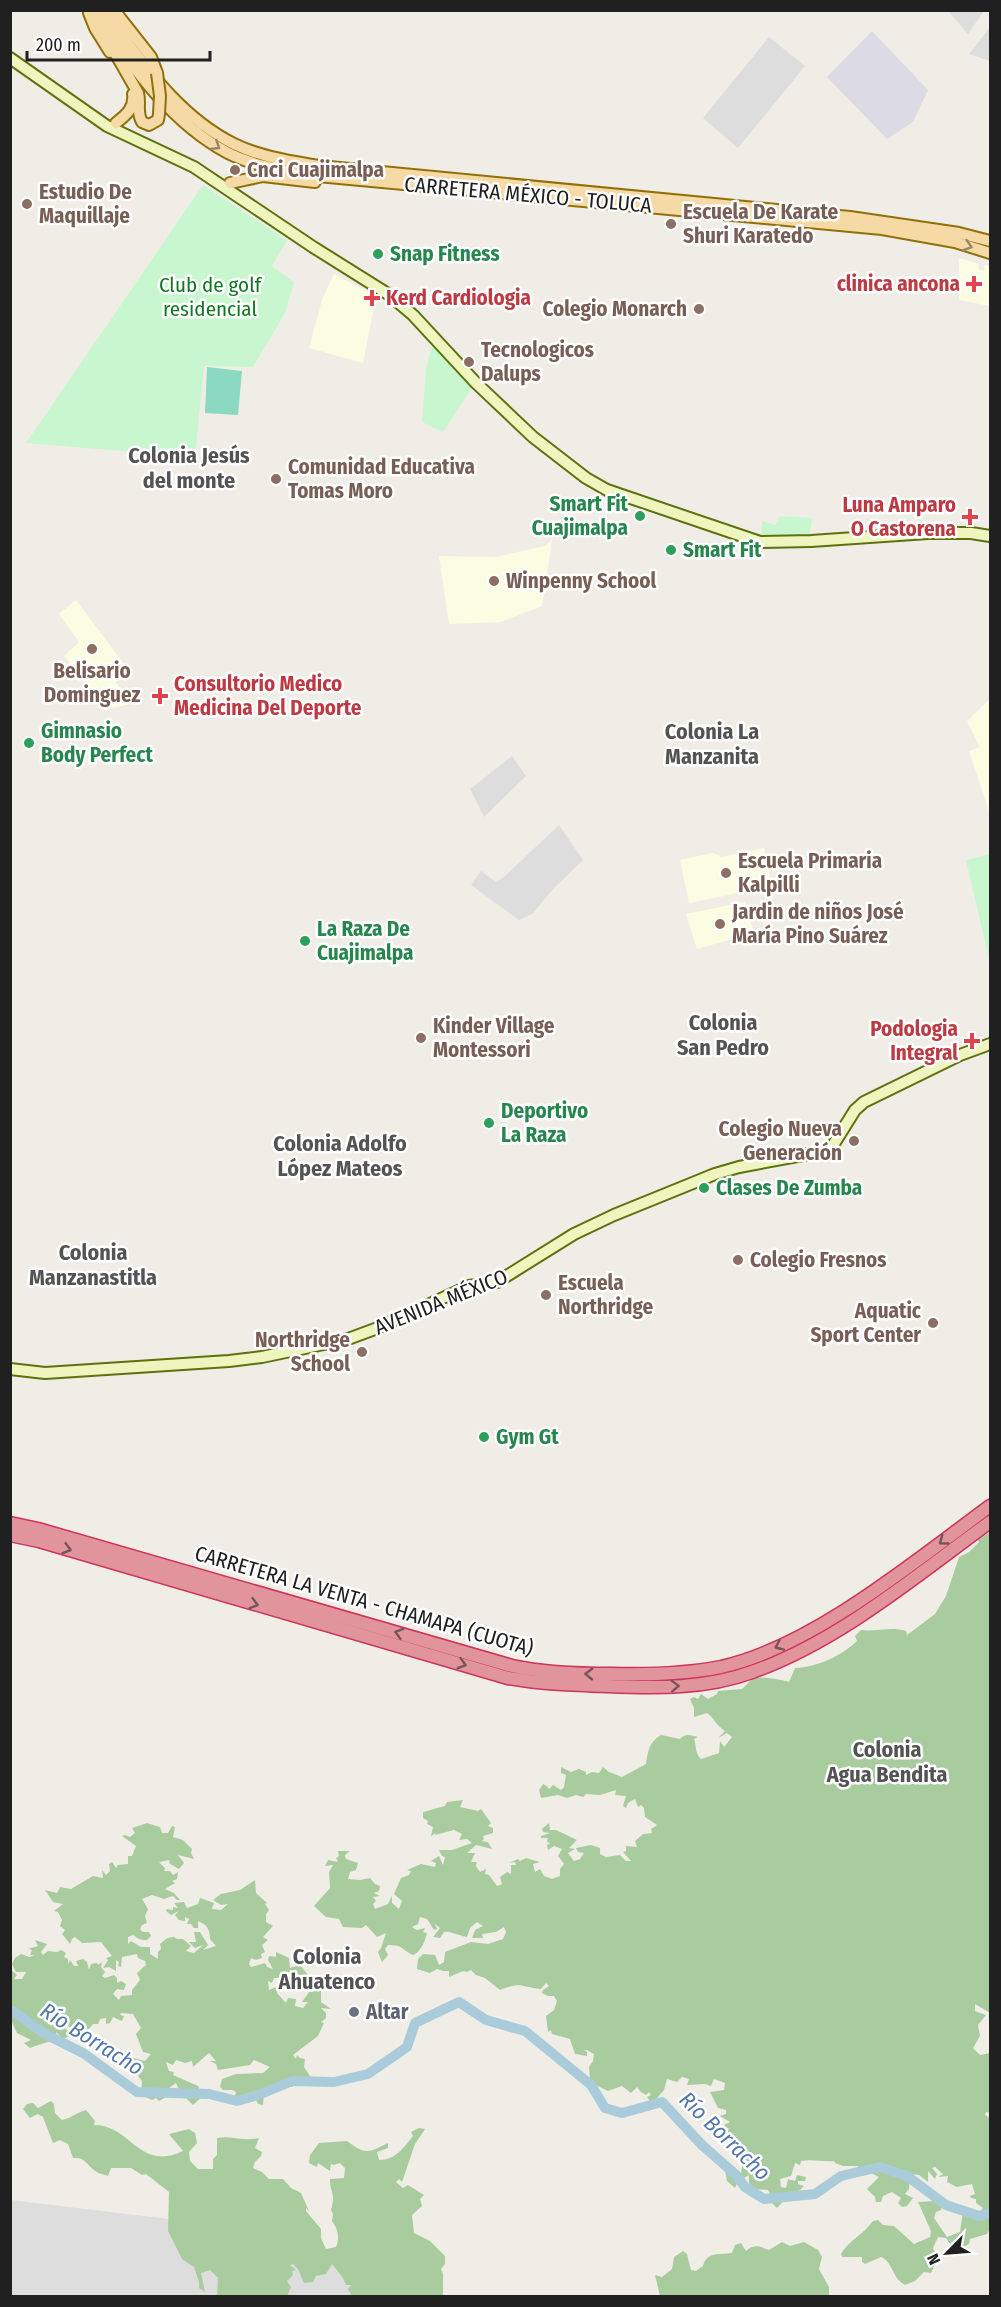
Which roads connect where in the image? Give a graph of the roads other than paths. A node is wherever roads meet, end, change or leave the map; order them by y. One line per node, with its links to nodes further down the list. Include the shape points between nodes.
1 (102, 10): 8 (main road, CARRETERA MÉXICO - TOLUCA, via 159,83 192,117 236,145 275,158 319,166 860,218)
2 (114, 10): 3 (main road, bridge, via 151,57 159,85 159,114 158,120 149,125 142,122 138,112 138,93)
3 (90, 12): 5 (main road, via 133,95 130,111); 6 (main road, CARRETERA MÉXICO - TOLUCA, one-way to 6, via 143,79 183,121 229,154 270,168)
4 (10, 58): 10 (main road, via 107,126 194,167 381,290 401,305 533,437 607,490 760,542 928,533)
5 (116, 123)
6 (365, 180): 7 (main road, via 294,181 263,176); 9 (main road, CARRETERA MÉXICO - TOLUCA, one-way to 9, via 882,229 955,242)
7 (230, 183)
8 (990, 241)
9 (990, 253)
10 (990, 536)
11 (990, 1044): 12 (main road, AVENIDA MÉXICO, via 864,1102 830,1150 715,1174 574,1234 497,1282 469,1286 348,1339 229,1361 45,1373)
12 (10, 1369)
13 (990, 1506): 15 (highway, CARRETERA LA VENTA - CHAMAPA (CUOTA), one-way to 15, via 857,1602 784,1644 722,1667 648,1675 548,1672 512,1666)
14 (990, 1522): 16 (highway, CARRETERA LA VENTA - CHAMAPA (CUOTA), one-way to 14, via 508,1678 538,1684 641,1687 725,1680 787,1658 870,1608)
15 (10, 1523)
16 (10, 1535)

